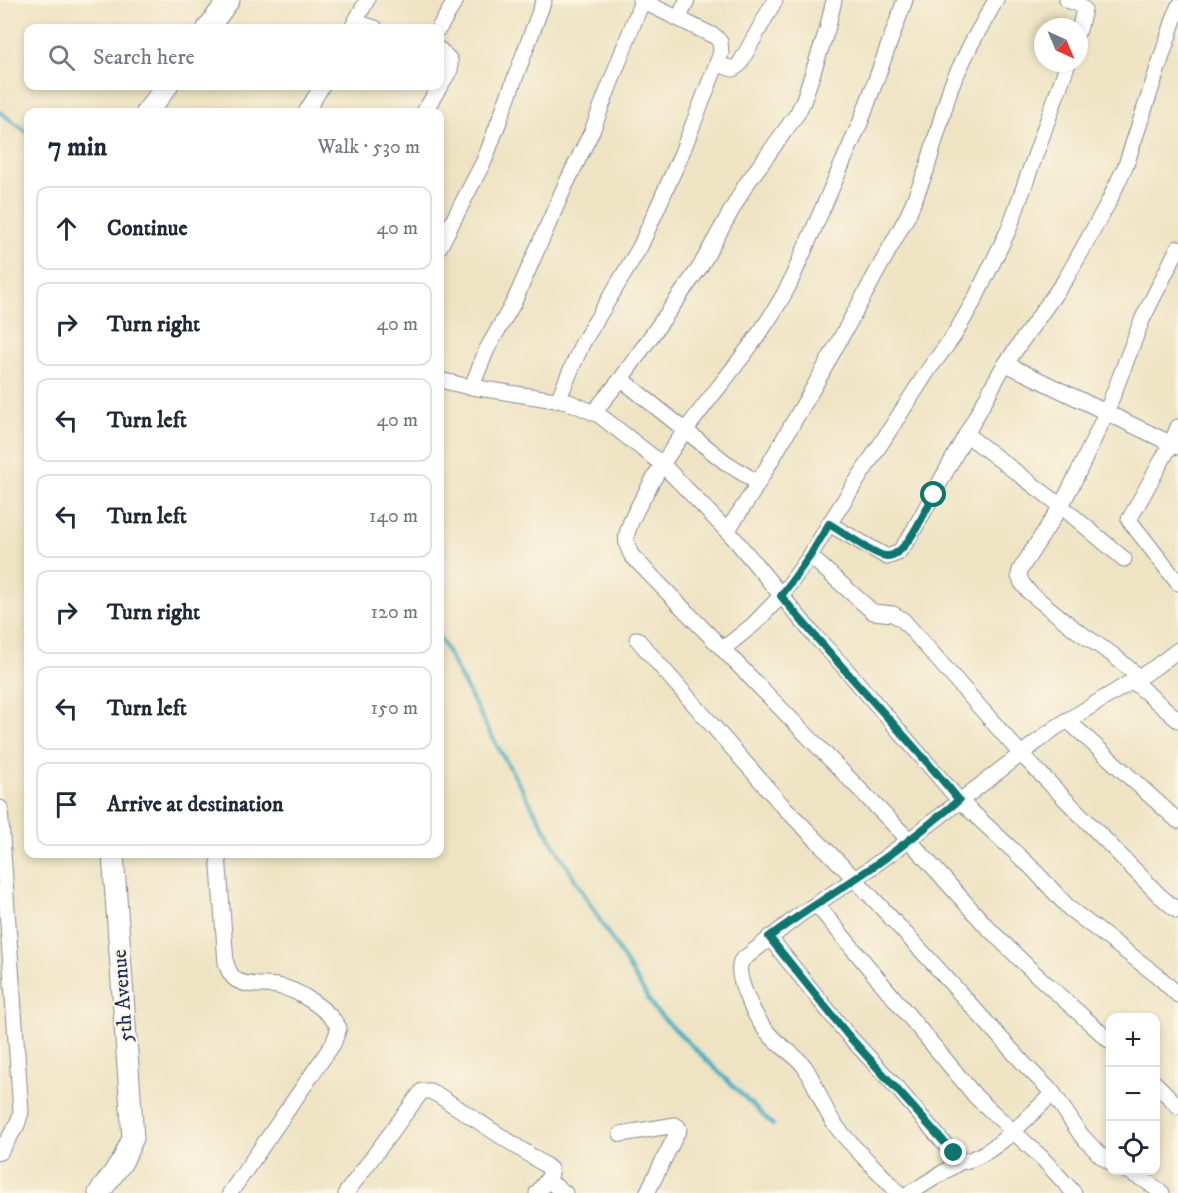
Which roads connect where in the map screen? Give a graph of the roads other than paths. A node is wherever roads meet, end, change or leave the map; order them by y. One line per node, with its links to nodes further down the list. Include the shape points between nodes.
1 (229, 0): 15 (street)
2 (367, 0): 16 (street)
3 (456, 0): 17 (street)
4 (544, 0): 28 (street, via 485,159)
5 (641, 0): 13 (street); 33 (street, via 592,131)
6 (687, 0): 13 (street)
7 (774, 0): 19 (street, via 739,65 733,69)
8 (834, 0): 31 (street, via 797,114 745,186 700,267)
9 (905, 0): 38 (street, via 857,130 789,285 776,310)
10 (996, 0): 42 (street, via 951,86 926,171 908,215)
11 (1067, 0): 14 (street, via 1083,9)
12 (1178, 7): 30 (street, via 1117,184 1067,277)
13 (679, 18): 19 (street, via 720,42)
14 (1081, 18)
15 (211, 24)
16 (354, 24)
17 (442, 24)
18 (444, 54): 21 (street, via 450,60)
19 (717, 64): 34 (street, via 640,246 582,344)
20 (1065, 72): 44 (street, via 1010,229 975,299)
21 (444, 80)
22 (164, 90): 25 (street)
23 (320, 90): 26 (street)
24 (438, 90): 27 (street)
25 (150, 108)
26 (308, 108)
27 (426, 108)
28 (444, 238)
29 (1178, 248): 36 (street, via 1142,320)
30 (1006, 364): 36 (street); 39 (street)
31 (621, 380): 35 (street); 38 (street)
32 (444, 381): 33 (street)
33 (472, 386): 34 (street)
34 (558, 400): 35 (street)
35 (594, 412): 41 (street)
36 (1106, 413): 40 (street); 43 (street)
37 (1178, 427): 40 (street)
38 (686, 431): 41 (street); 42 (street)
39 (967, 435): 43 (street); 44 (street, via 898,553 882,555)
40 (1174, 445): 48 (street, via 1129,520)
41 (662, 464): 45 (street); 51 (street, via 627,534 628,549)
42 (758, 483): 45 (street)
43 (1060, 506): 47 (street); 53 (street, via 1020,570 1022,583 1050,610 1113,655)
44 (829, 524): 46 (street)
45 (727, 531): 49 (street)
46 (810, 556): 49 (street); 56 (street, via 873,612 893,614 903,620)
47 (1124, 560)
48 (1178, 583)
49 (781, 596): 51 (street); 57 (street)
50 (637, 639): 63 (street, via 781,804)
51 (723, 649): 60 (street)
52 (1178, 650): 53 (street)
53 (1136, 679): 54 (street); 55 (street)
54 (1067, 720): 56 (street); 59 (street)
55 (1178, 720)
56 (1020, 753): 57 (street); 65 (street)
57 (959, 800): 60 (street); 67 (street, via 1070,909)
58 (0, 808): 74 (street, via 21,1112)
59 (1178, 821)
60 (909, 840): 63 (street); 68 (street, via 987,927)
61 (113, 858): 79 (street, 5th Avenue, via 133,1138 122,1162)
62 (218, 858): 80 (street, via 229,972 245,984 281,986 298,993 313,1001 339,1028 333,1044)
63 (855, 879): 64 (street); 70 (street)
64 (816, 904): 66 (street); 72 (street, via 969,1090)
65 (1178, 911)
66 (769, 937): 76 (street, via 847,1034); 85 (street, via 739,964 755,1014 769,1035 804,1066 836,1126)
67 (1178, 995)
68 (1106, 1037)
69 (1160, 1089): 71 (street)
70 (1053, 1093): 72 (street); 75 (street, via 1081,1135)
71 (1178, 1106)
72 (1014, 1132): 76 (street, via 971,1161); 87 (street)
73 (621, 1134): 84 (street, via 678,1126)
74 (0, 1152)
75 (1106, 1159)
76 (960, 1162): 86 (street)
77 (1135, 1175): 88 (street)
78 (547, 1180): 81 (street, via 551,1174 545,1165 438,1095 422,1091); 82 (street); 83 (street)
79 (99, 1193)
80 (230, 1193)
81 (346, 1193)
82 (537, 1193)
83 (565, 1193)
84 (647, 1193)
85 (898, 1193)
86 (910, 1193)
87 (1074, 1193)
88 (1162, 1193)

